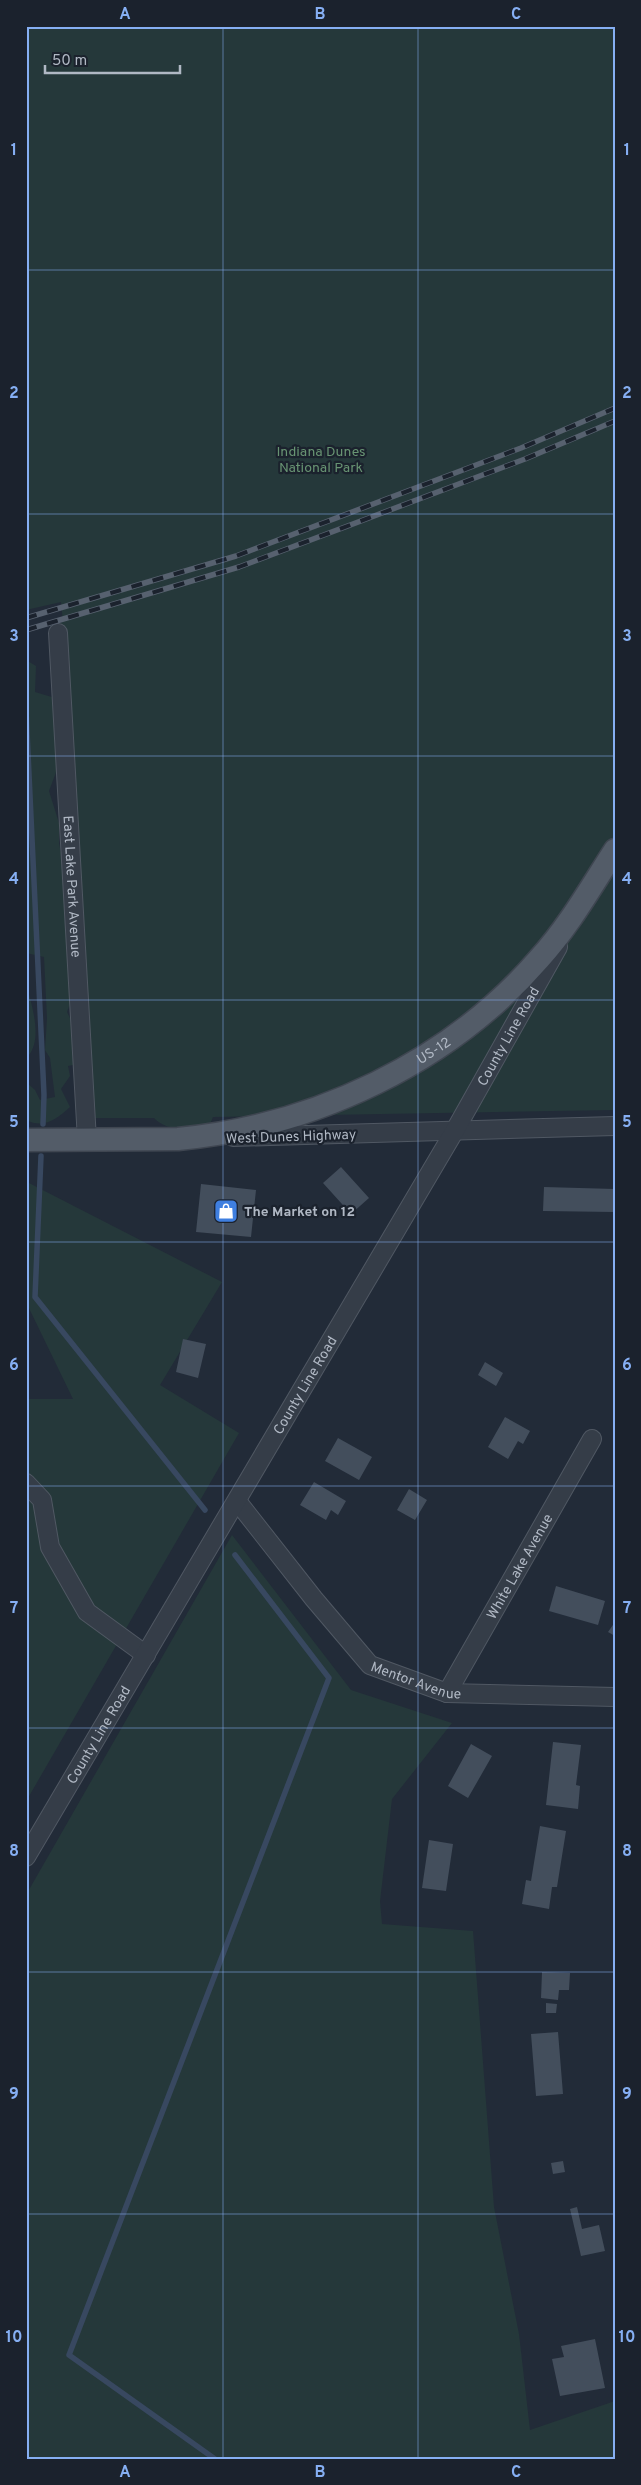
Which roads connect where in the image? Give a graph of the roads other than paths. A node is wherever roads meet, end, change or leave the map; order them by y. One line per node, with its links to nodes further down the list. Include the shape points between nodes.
1 (58, 633): 8 (street, East Lake Park Avenue)
2 (615, 850): 3 (main road, US-12)
3 (577, 910): 5 (street, County Line Road); 6 (main road, US-12, via 540,959 514,985 417,1061 366,1088 300,1115 237,1131)
4 (615, 1126): 5 (street, West Dunes Highway)
5 (454, 1132): 6 (street, West Dunes Highway); 11 (street, County Line Road)
6 (178, 1139): 8 (main road, West Dunes Highway)
7 (26, 1140): 8 (main road, West Dunes Highway)
8 (87, 1140)
9 (592, 1439): 13 (street, White Lake Avenue)
10 (26, 1483): 12 (street, via 42,1500 50,1547 87,1612)
11 (237, 1502): 12 (street, County Line Road); 13 (street, Mentor Avenue, via 370,1665)
12 (146, 1655): 15 (street, County Line Road)
13 (447, 1693): 14 (street, Mentor Avenue)
14 (615, 1696)
15 (26, 1857)

